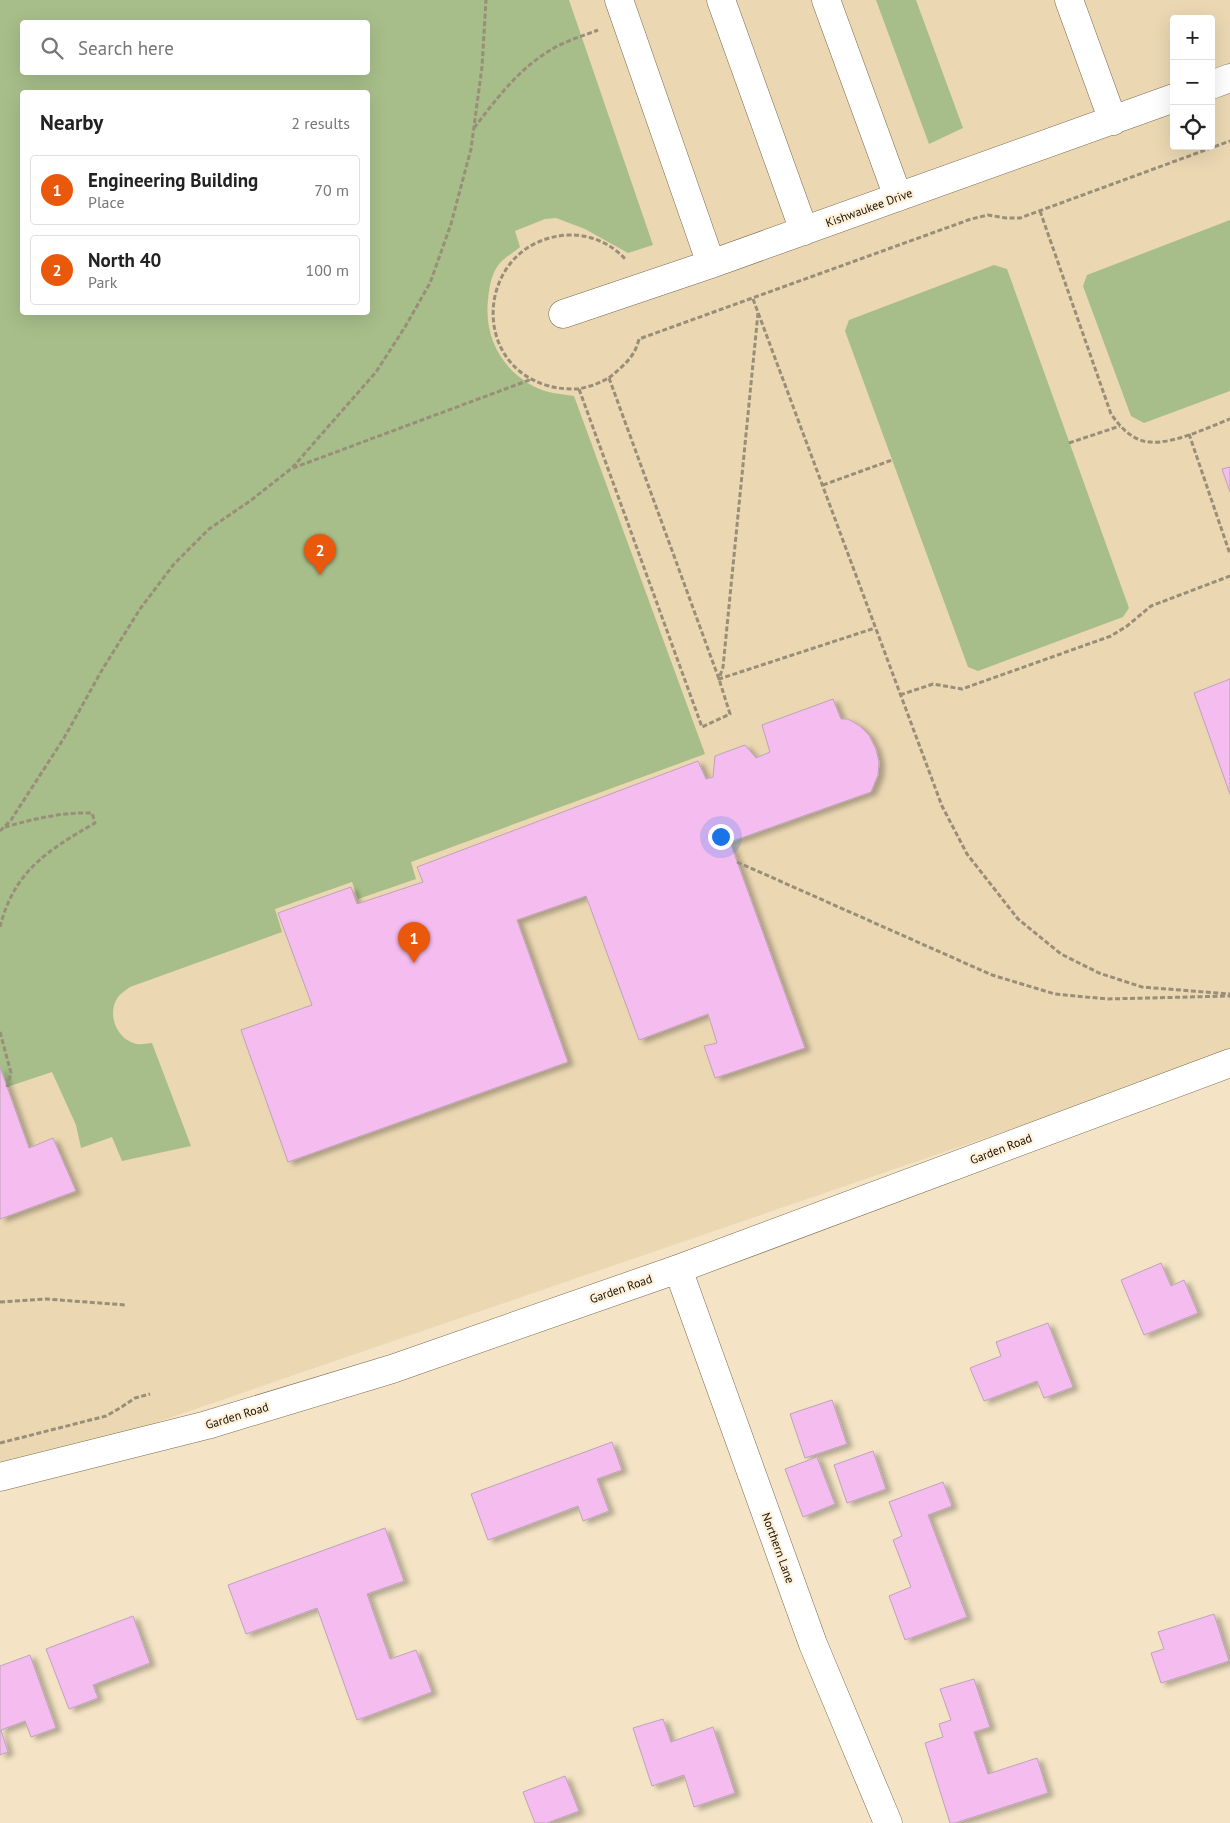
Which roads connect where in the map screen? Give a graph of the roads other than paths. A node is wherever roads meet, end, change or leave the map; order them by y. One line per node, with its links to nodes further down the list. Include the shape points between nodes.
1 (721, 0): 10 (street)
2 (826, 0): 9 (street)
3 (1068, 0): 8 (street)
4 (622, 10): 11 (street)
5 (1230, 78): 6 (street)
6 (1215, 84)
7 (1170, 100): 8 (street, Kishwaukee Drive)
8 (1113, 121): 9 (street, Kishwaukee Drive)
9 (898, 197): 10 (street, Kishwaukee Drive)
10 (804, 231): 11 (street, Kishwaukee Drive)
11 (711, 264): 12 (street, Kishwaukee Drive)
12 (563, 314)
13 (1230, 1063): 14 (street, Garden Road)
14 (678, 1270): 15 (street, Garden Road, via 392,1370 207,1425); 16 (street, Northern Lane, via 813,1644)
15 (0, 1478)
16 (888, 1823)

